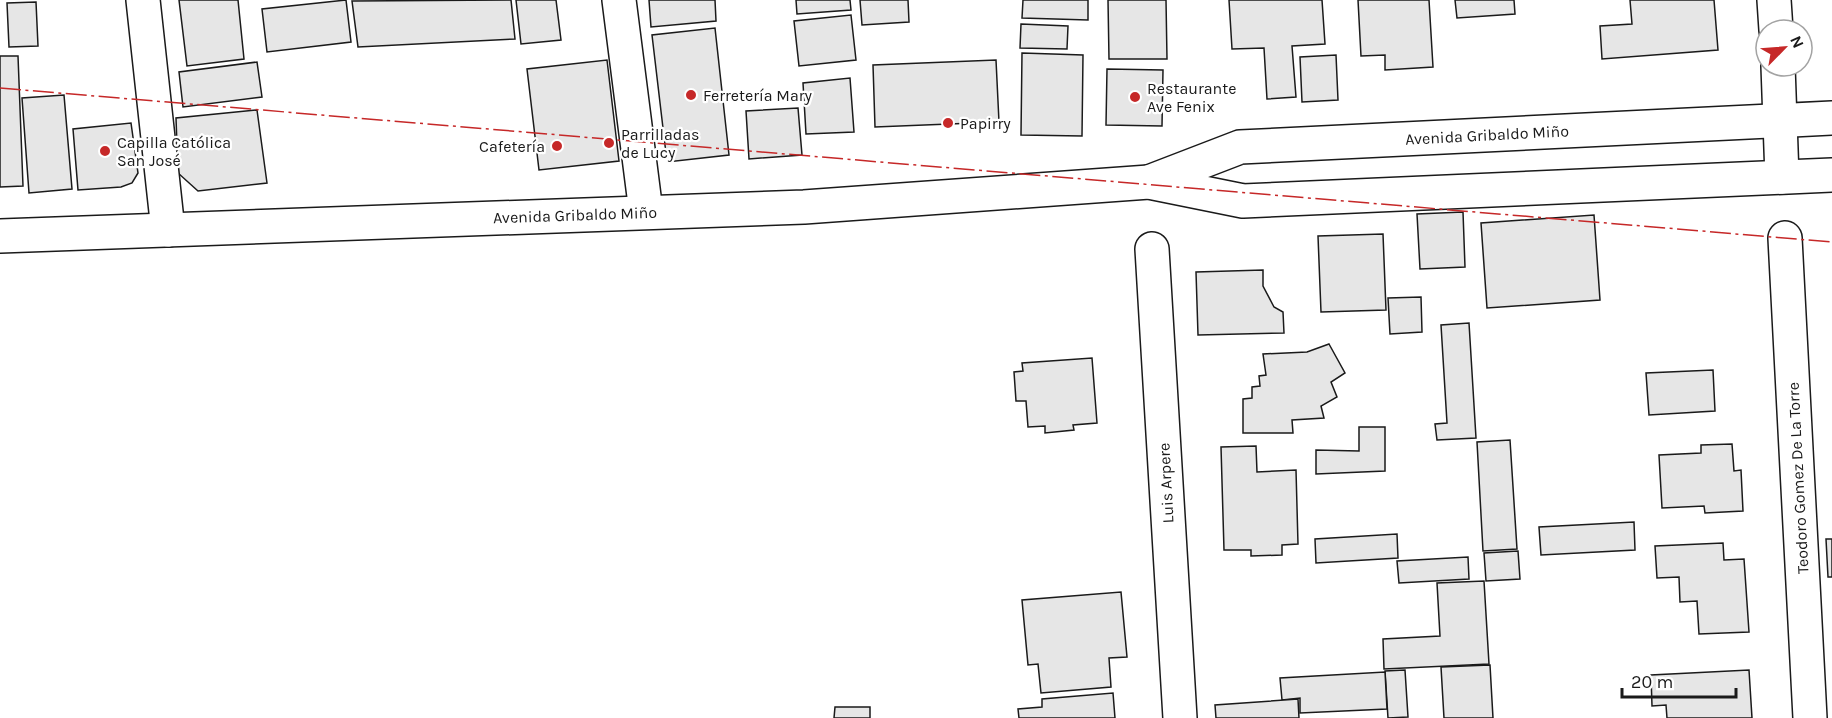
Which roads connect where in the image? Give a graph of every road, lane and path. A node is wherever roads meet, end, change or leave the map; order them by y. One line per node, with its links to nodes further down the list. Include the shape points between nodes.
1 (142, 0): 12 (street)
2 (619, 0): 11 (street)
3 (1774, 0): 4 (street)
4 (1775, 18)
5 (1778, 78): 7 (street)
6 (1832, 118): 7 (street, Avenida Gribaldo Miño)
7 (1780, 120): 9 (street); 10 (street, Avenida Gribaldo Miño, via 1240,147)
8 (1832, 175): 9 (street, Avenida Gribaldo Miño)
9 (1782, 177): 10 (street, Avenida Gribaldo Miño, via 1244,201)
10 (1149, 182): 11 (street, Avenida Gribaldo Miño, via 804,207)
11 (646, 212): 12 (street, Avenida Gribaldo Miño)
12 (168, 230): 13 (street, Avenida Gribaldo Miño)
13 (0, 236)
14 (1785, 238): 17 (street, Teodoro Gomez De La Torre)
15 (1152, 249): 16 (street, Luis Arpere)
16 (1180, 718)
17 (1810, 718)

